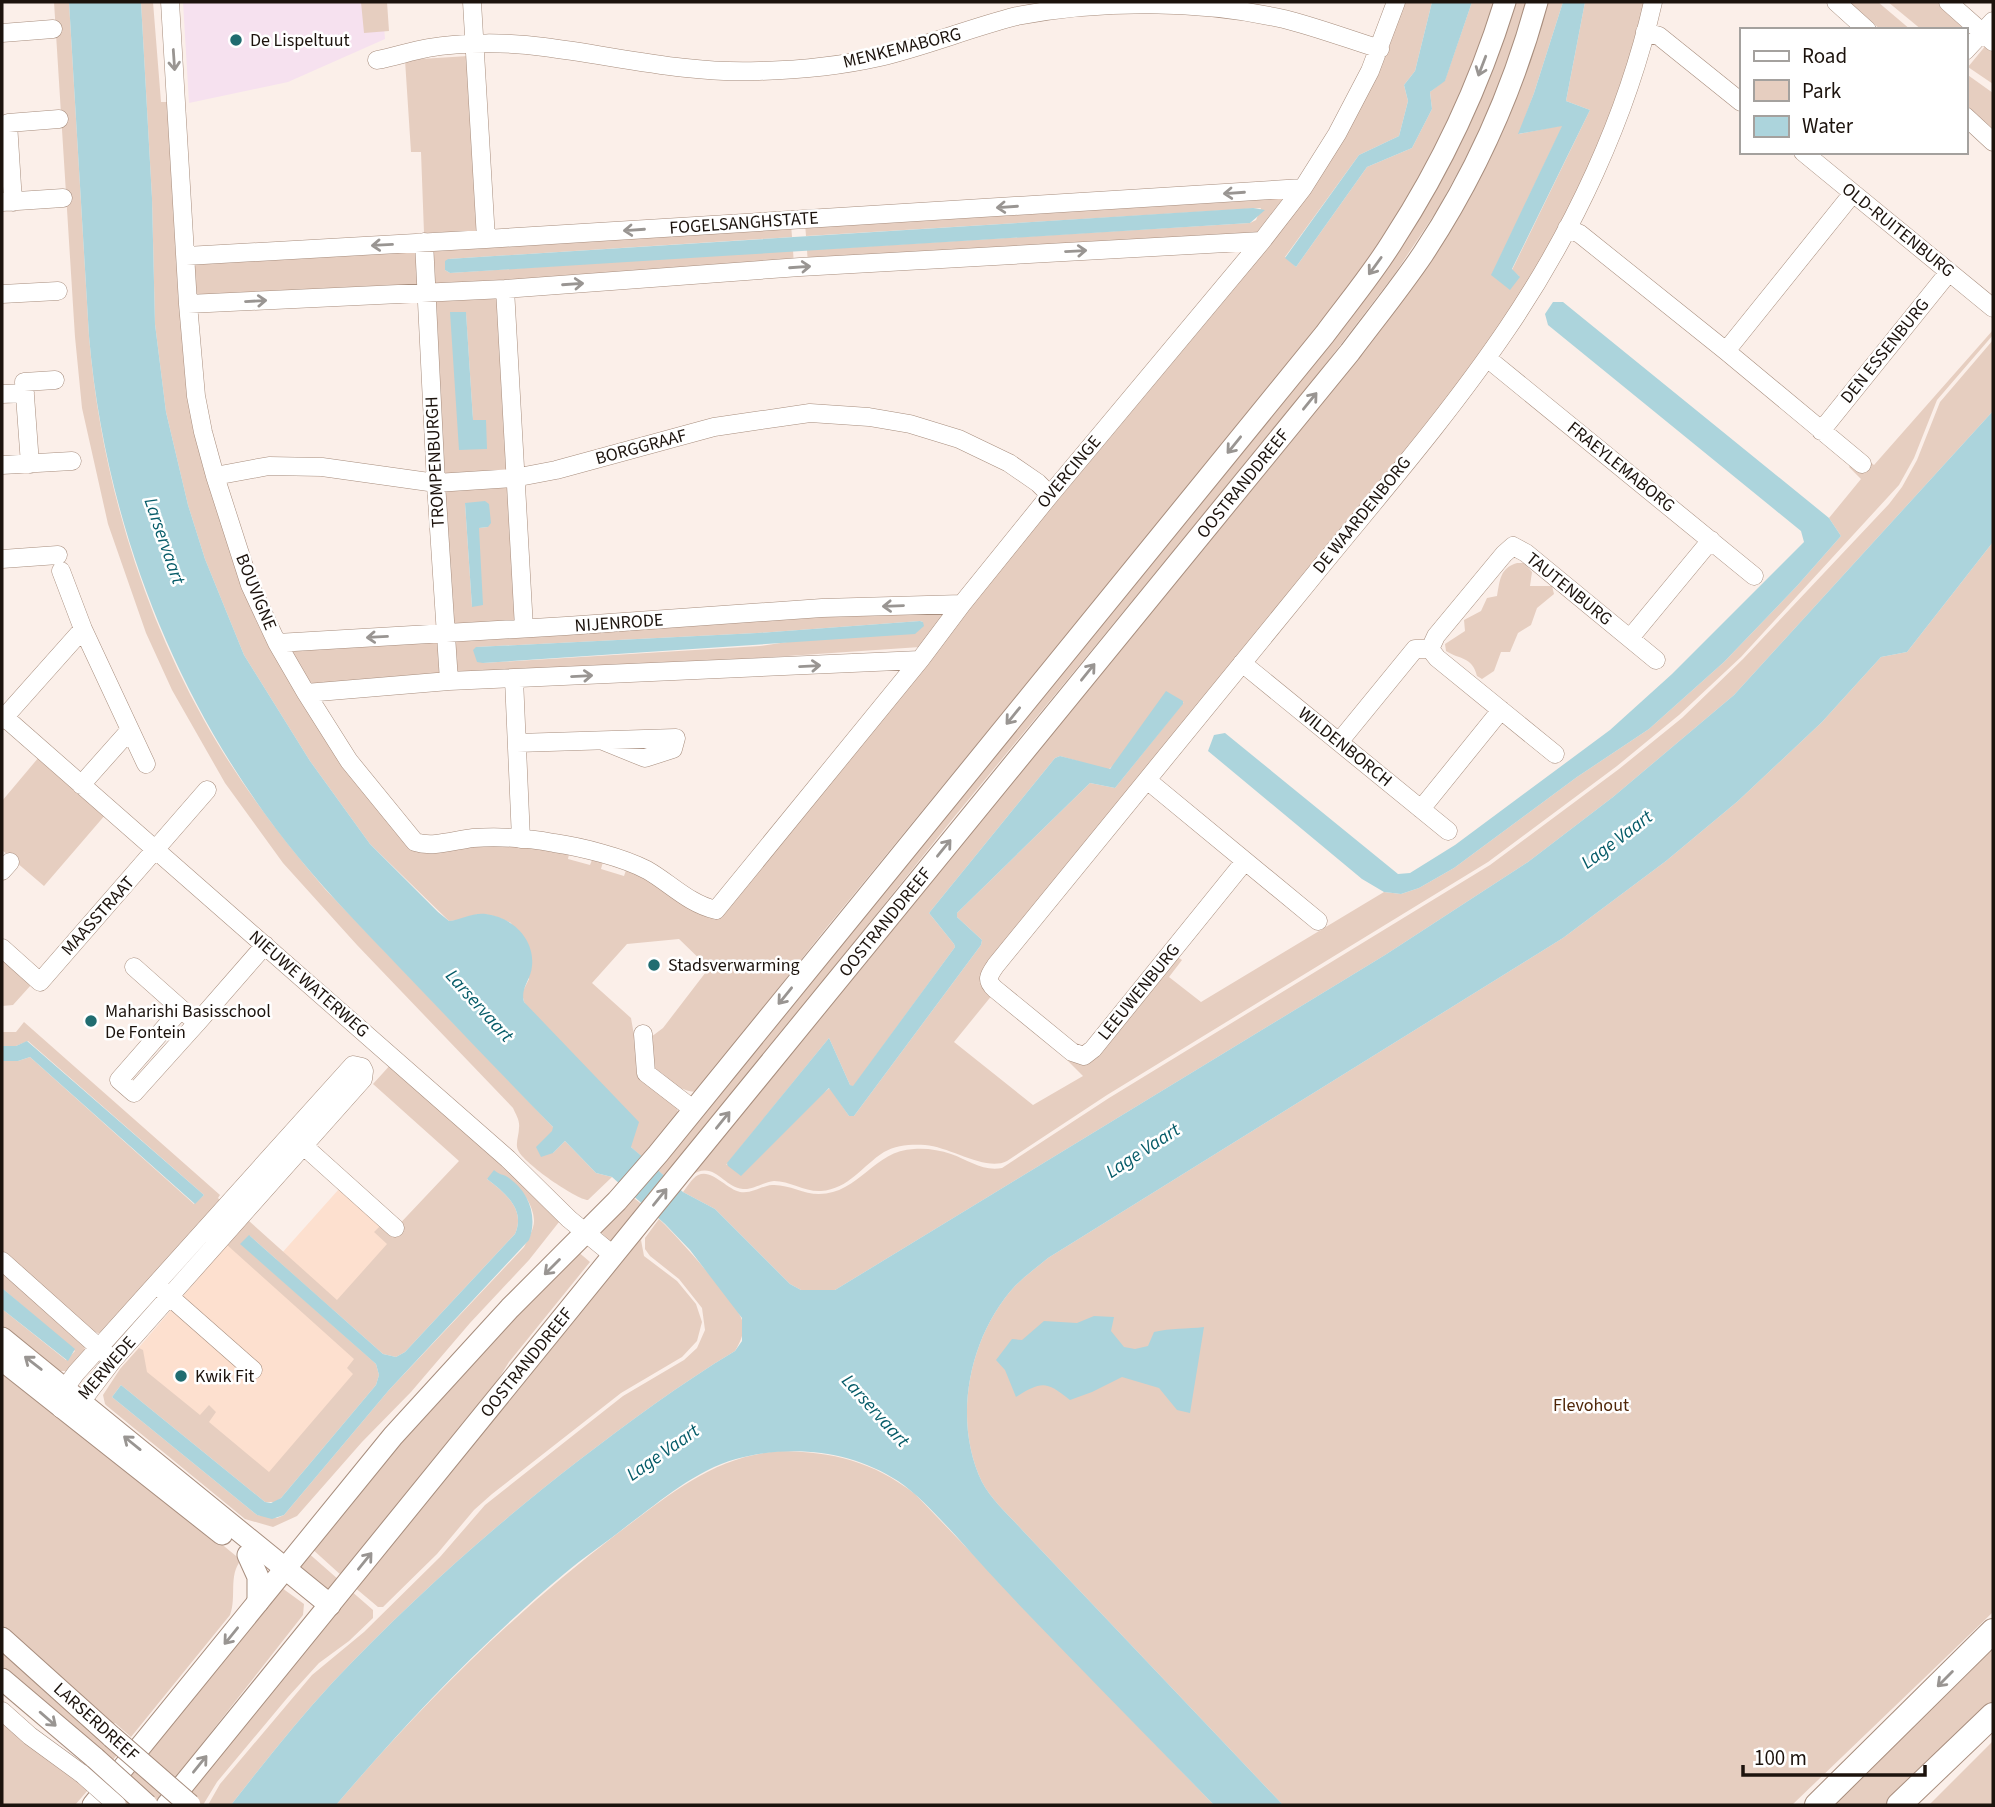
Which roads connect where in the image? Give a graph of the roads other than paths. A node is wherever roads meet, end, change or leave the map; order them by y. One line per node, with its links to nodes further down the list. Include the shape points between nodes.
1 (170, 2): 32 (street, BOUVIGNE, one-way to 32)
2 (472, 2): 14 (street)
3 (1396, 2): 15 (street, OVERCINGE)
4 (1505, 2): 95 (main road, OOSTRANDDREEF, one-way to 95, via 1461,119 1431,179 1386,251 1325,334)
5 (1537, 2): 99 (main road, OOSTRANDDREEF, one-way to 5, via 1332,374 1423,253 1493,126)
6 (1653, 2): 11 (street, DE WAARDENBORG)
7 (1836, 2): 9 (street)
8 (1948, 2): 12 (street)
9 (1865, 28)
10 (53, 29): 13 (street)
11 (1645, 32): 18 (street, via 1659,36); 28 (street, DE WAARDENBORG, via 1606,143)
12 (1990, 32): 16 (street)
13 (2, 33)
14 (474, 45): 15 (street, MENKEMABORG, via 544,47 685,69 779,70 878,57 1016,16 1162,2 1249,11); 17 (street, MENKEMABORG, via 429,48); 29 (street)
15 (1380, 49): 24 (street, OVERCINGE, via 1337,134)
16 (1967, 49)
17 (377, 61)
18 (1740, 101)
19 (1967, 118): 22 (street)
20 (59, 119): 21 (street, via 8,123)
21 (5, 136): 27 (street)
22 (1993, 142)
23 (1805, 154): 25 (street, OLD-RUITENBURG)
24 (1303, 188): 29 (street, FOGELSANGHSTATE, one-way to 29); 30 (street, OVERCINGE)
25 (1853, 193): 33 (street, OLD-RUITENBURG); 40 (street)
26 (63, 198): 27 (street)
27 (7, 202)
28 (1567, 228): 40 (street); 41 (street, DE WAARDENBORG)
29 (486, 239): 31 (street, FOGELSANGHSTATE)
30 (1262, 241): 34 (street, one-way to 30); 53 (street, OVERCINGE)
31 (424, 243): 32 (street, FOGELSANGHSTATE, one-way to 32); 36 (street, TROMPENBURGH)
32 (186, 256): 38 (street, BOUVIGNE)
33 (1949, 272): 39 (street, OLD-RUITENBURG); 45 (street, DEN ESSENBURG)
34 (505, 289): 36 (street); 51 (street)
35 (58, 291): 37 (street)
36 (427, 291): 38 (street, one-way to 36); 52 (street, TROMPENBURGH)
37 (2, 294)
38 (188, 304): 50 (street, BOUVIGNE, via 196,396)
39 (1993, 308)
40 (1726, 351): 45 (street)
41 (1487, 358): 54 (street, FRAEYLEMABORG); 66 (street, DE WAARDENBORG)
42 (55, 380): 43 (street, via 24,382)
43 (25, 393): 44 (street); 47 (street)
44 (2, 394)
45 (1821, 431): 48 (street)
46 (72, 461): 47 (street)
47 (30, 464): 49 (street)
48 (1862, 464)
49 (2, 465)
50 (215, 476): 52 (street, BORGGRAAF, via 269,466 322,467); 62 (street, BOUVIGNE, via 250,585)
51 (514, 478): 52 (street, BORGGRAAF); 53 (street, BORGGRAAF, via 714,427 810,413 845,414 910,424 959,439 1009,463); 58 (street)
52 (436, 484): 60 (street, TROMPENBURGH)
53 (1050, 495): 57 (street, OVERCINGE)
54 (1711, 540): 56 (street, FRAEYLEMABORG); 61 (street)
55 (2, 559): 59 (street, via 60,563)
56 (1754, 576)
57 (962, 604): 58 (street, NIJENRODE, one-way to 58, via 822,608); 64 (street, OVERCINGE)
58 (524, 628): 60 (street, NIJENRODE)
59 (83, 629): 71 (street); 72 (street)
60 (446, 633): 62 (street, NIJENRODE, one-way to 62); 68 (street, TROMPENBURGH)
61 (1630, 638): 63 (street, TAUTENBURG, via 1513,546); 65 (street, TAUTENBURG)
62 (277, 643): 69 (street, BOUVIGNE)
63 (1430, 649): 70 (street); 74 (street, TAUTENBURG, via 1415,649)
64 (920, 660): 67 (street, one-way to 64); 86 (street, OVERCINGE, via 716,910)
65 (1656, 660)
66 (1242, 663): 74 (street, WILDENBORCH); 78 (street, DE WAARDENBORG)
67 (514, 679): 68 (street); 75 (street)
68 (449, 681): 69 (street)
69 (306, 694): 83 (street, BOUVIGNE, via 349,761 415,842)
70 (1501, 710): 76 (street); 81 (street)
71 (3, 718): 79 (street, NIEUWE WATERWEG)
72 (129, 731): 77 (street); 79 (street)
73 (603, 741): 75 (street)
74 (1339, 742): 81 (street, WILDENBORCH)
75 (517, 743): 83 (street)
76 (1555, 754)
77 (146, 764)
78 (1147, 780): 85 (street); 91 (street, DE WAARDENBORG)
79 (81, 785): 84 (street, NIEUWE WATERWEG)
80 (207, 790): 84 (street, MAASSTRAAT)
81 (1420, 809): 82 (street, WILDENBORCH)
82 (1448, 831)
83 (522, 839): 86 (street, BOUVIGNE, via 555,843 645,869)
84 (156, 851): 88 (street, NIEUWE WATERWEG); 89 (street, MAASSTRAAT, via 40,982)
85 (1245, 861): 87 (street); 91 (street, LEEUWENBURG, via 1084,1056 1072,1052)
86 (702, 907)
87 (1318, 921)
88 (265, 945): 93 (street); 98 (street, NIEUWE WATERWEG)
89 (2, 948)
90 (134, 967): 92 (street)
91 (988, 979)
92 (181, 1009): 93 (street); 93 (street, via 118,1080 134,1093)
93 (197, 1023)
94 (643, 1034): 95 (street, via 646,1073)
95 (694, 1110): 98 (main road, OOSTRANDDREEF)
96 (297, 1140): 97 (street); 101 (street, MERWEDE); 102 (street, MERWEDE)
97 (395, 1228)
98 (587, 1232): 99 (street, NIEUWE WATERWEG); 108 (main road, OOSTRANDDREEF, one-way to 108, via 440,1383)
99 (613, 1255): 112 (main road, OOSTRANDDREEF, one-way to 99)
100 (2, 1261): 104 (street)
101 (156, 1284): 102 (street); 104 (street, MERWEDE)
102 (170, 1297): 104 (street, MERWEDE); 106 (street)
103 (2, 1338): 107 (main road, one-way to 103)
104 (106, 1354): 107 (street, MERWEDE)
105 (2, 1360): 107 (main road)
106 (253, 1370)
107 (69, 1399): 109 (main road)
108 (304, 1544): 109 (main road); 110 (main road, OOSTRANDDREEF)
109 (255, 1552): 110 (main road); 111 (main road)
110 (282, 1574): 111 (main road, OOSTRANDDREEF); 112 (main road)
111 (257, 1602): 119 (main road, OOSTRANDDREEF, one-way to 119)
112 (326, 1609): 122 (main road, OOSTRANDDREEF, one-way to 112)
113 (1993, 1631): 124 (highway, one-way to 124)
114 (2, 1638): 123 (main road, LARSERDREEF, bridge)
115 (2, 1679): 118 (main road, LARSERDREEF, one-way to 118)
116 (2, 1711): 118 (street, LARSERDREEF, via 30,1736)
117 (1993, 1715): 125 (highway)
118 (88, 1766): 120 (street, LARSERDREEF, bridge); 121 (main road, LARSERDREEF, bridge)
119 (93, 1805)
120 (117, 1805)
121 (147, 1805)
122 (167, 1805)
123 (190, 1805)
124 (1816, 1805)
125 (1899, 1805)

